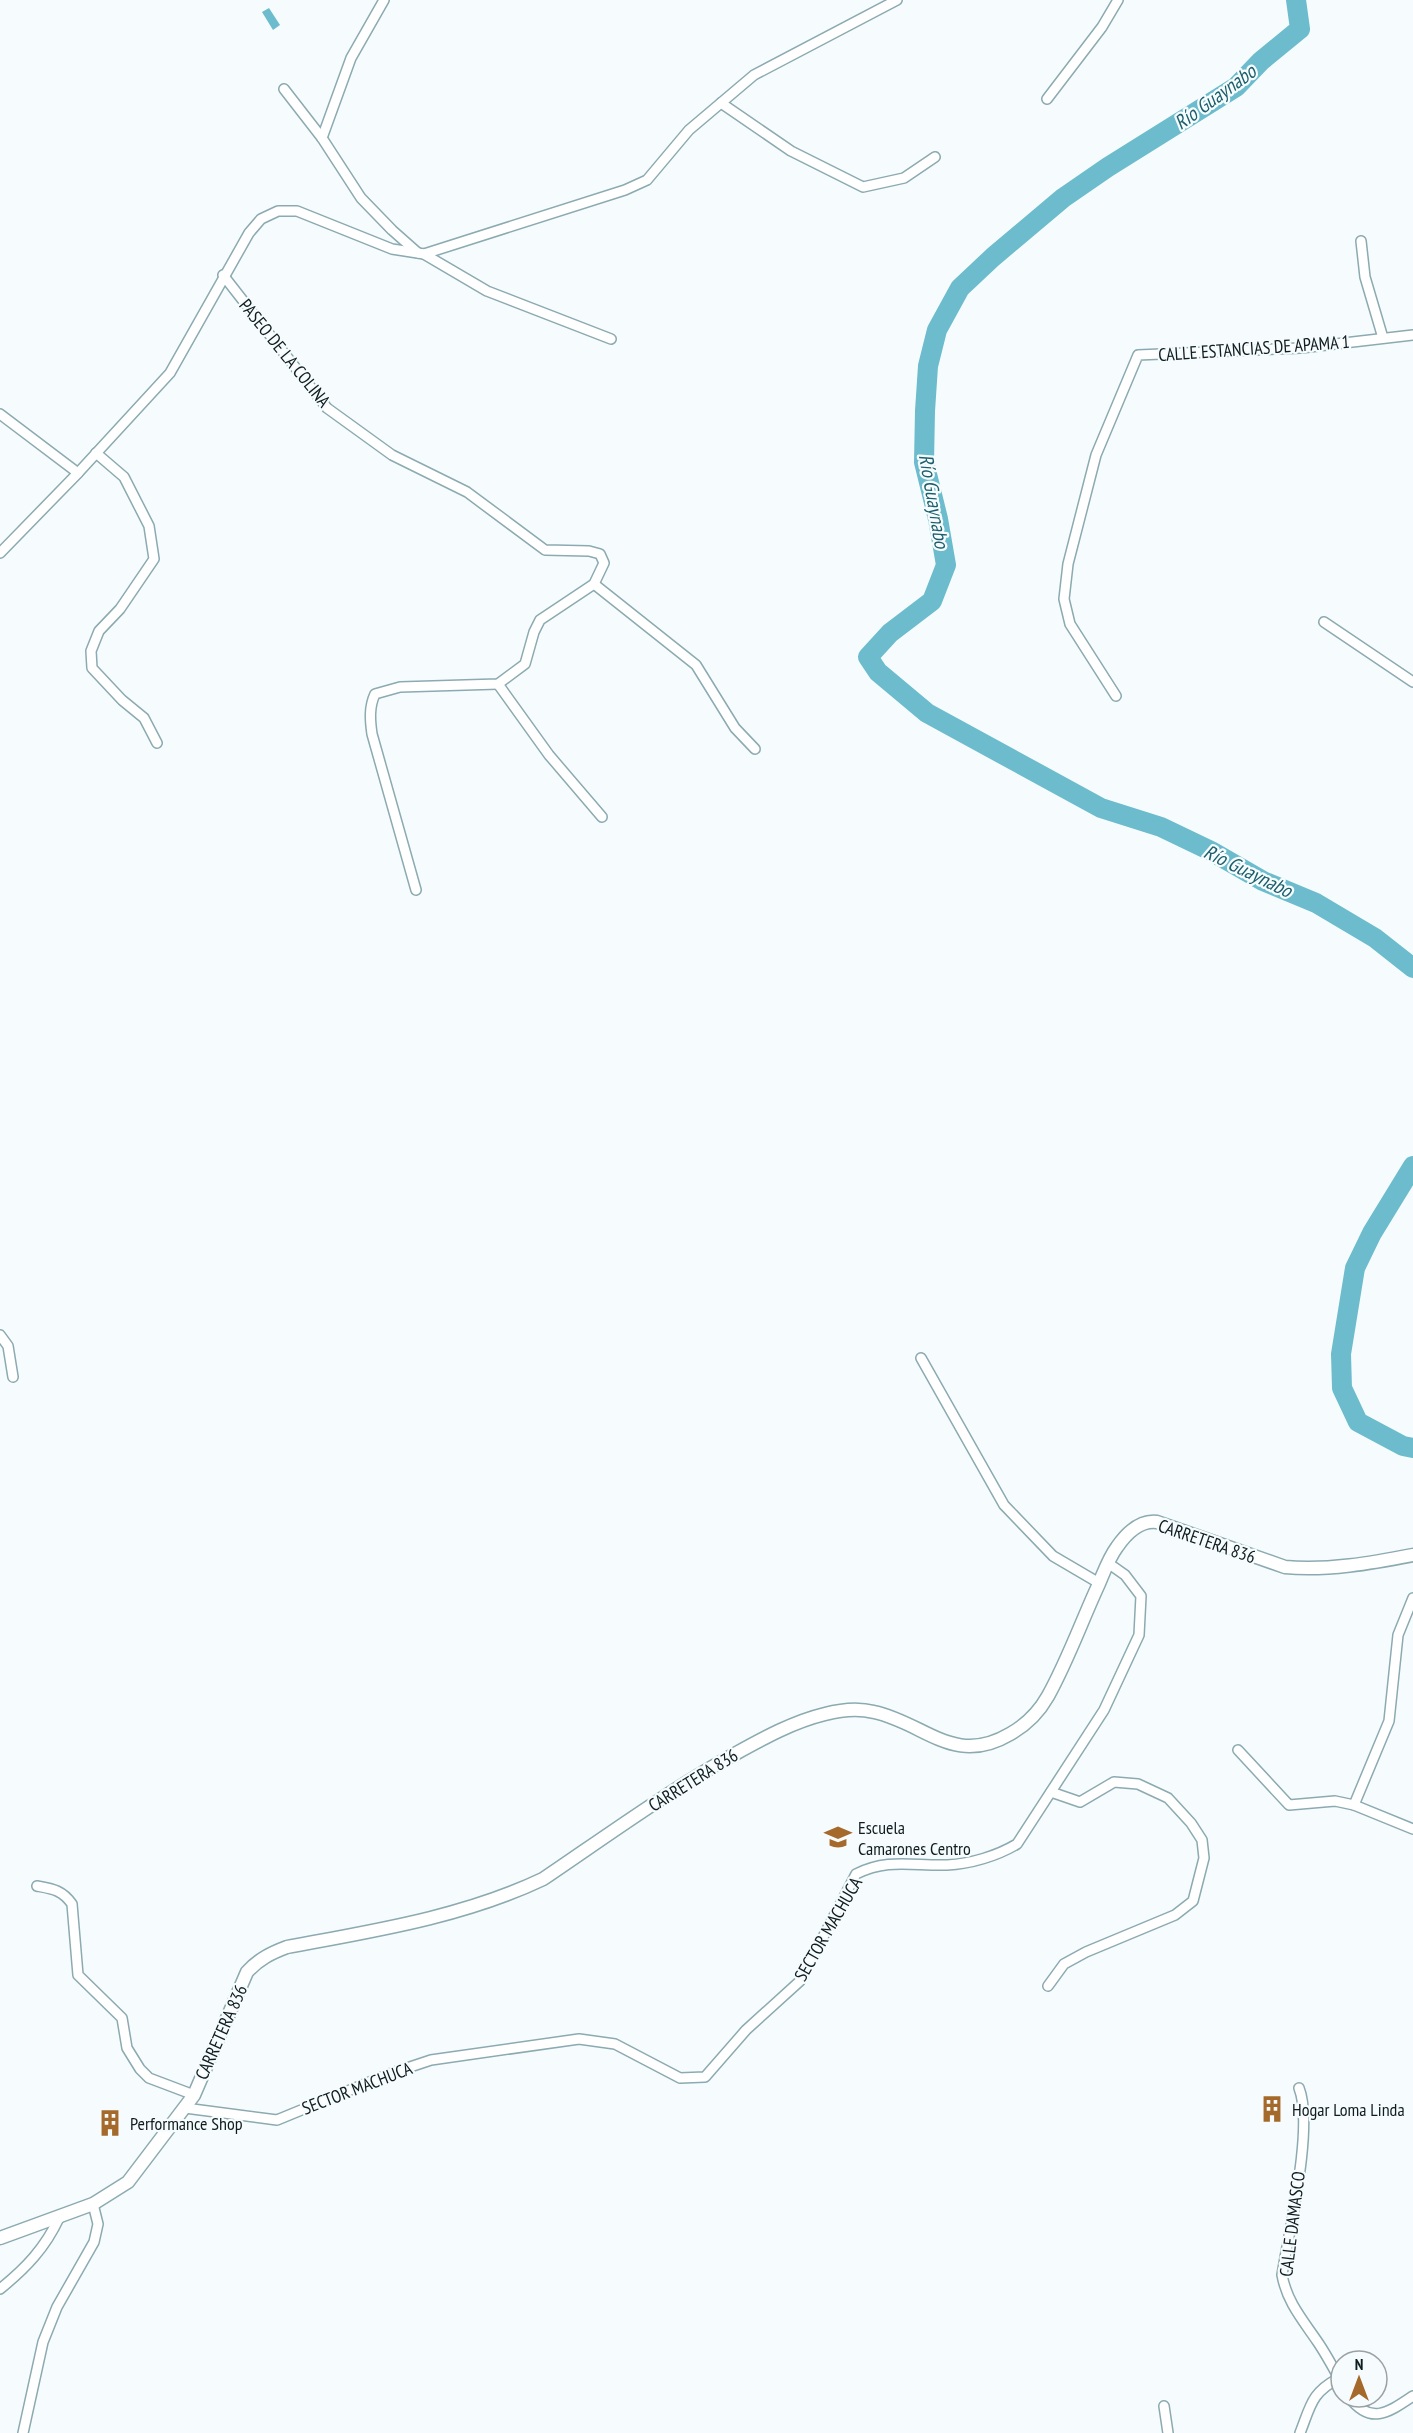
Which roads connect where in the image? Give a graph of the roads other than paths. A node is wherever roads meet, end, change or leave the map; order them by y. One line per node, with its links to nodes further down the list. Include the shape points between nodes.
1 (384, 0): 7 (street, via 351,58)
2 (897, 0): 6 (street, via 754,75)
3 (1118, 0): 5 (street)
4 (284, 90): 7 (street)
5 (1047, 99)
6 (721, 104): 8 (street, via 790,151 863,187 904,178); 10 (street, via 689,130 647,180)
7 (322, 138): 10 (street, via 362,198 392,231)
8 (935, 158)
9 (1361, 241): 13 (street, via 1365,277)
10 (422, 254): 11 (street, via 392,249 297,211 278,211 261,219 249,232); 14 (street, via 487,291)
11 (223, 275): 16 (street, via 170,373); 19 (street, PASEO DE LA COLINA, via 327,408 392,455 468,492 544,550 600,554 604,563)
12 (1413, 335): 13 (street, CALLE ESTANCIAS DE APAMA 1)
13 (1383, 338): 23 (street, CALLE ESTANCIAS DE APAMA 1, via 1301,348 1138,356 1096,454 1068,564 1064,599 1071,624)
14 (611, 339)
15 (0, 414): 17 (street)
16 (96, 453): 17 (street); 24 (street, via 124,477 149,526 154,559 120,609 99,631 91,651 92,668 144,718)
17 (78, 473): 18 (street)
18 (0, 553)
19 (594, 584): 22 (street, via 540,620 525,664); 25 (street, via 696,665 735,728)
20 (1324, 622): 21 (street)
21 (1413, 682)
22 (498, 684): 26 (street, via 549,755); 27 (street, via 400,687 375,694 372,734)
23 (1116, 696)
24 (157, 743)
25 (755, 749)
26 (603, 817)
27 (416, 890)
28 (0, 1335): 30 (street, via 8,1346)
29 (921, 1358): 33 (street, via 1004,1505 1053,1556)
30 (13, 1377)
31 (1413, 1555): 32 (street, CARRETERA 836, via 1307,1569 1285,1567 1149,1521 1128,1535)
32 (1108, 1563): 33 (street, CARRETERA 836); 36 (street, SECTOR MACHUCA, via 1125,1575 1141,1596 1139,1635 1104,1710)
33 (1099, 1583): 42 (street, CARRETERA 836, via 1047,1696 1027,1724 1008,1736 964,1747 930,1737 874,1712 825,1714 760,1740 699,1774 543,1879 486,1902 271,1953 247,1972)
34 (1413, 1598): 37 (street, via 1398,1635 1389,1721)
35 (1238, 1750): 37 (street, via 1289,1805 1335,1801)
36 (1051, 1792): 40 (street, via 1080,1802 1114,1782 1138,1784 1168,1798 1191,1823 1202,1840 1204,1858 1193,1901 1165,1920 1064,1964); 43 (street, SECTOR MACHUCA, via 1017,1844 1001,1853 950,1865 886,1863 856,1874 800,1981 746,2030 705,2077 680,2078 615,2044 579,2039 431,2060 277,2120)
37 (1354, 1805): 38 (street)
38 (1413, 1829)
39 (37, 1886): 42 (street, via 65,1894 72,1904 78,1975 122,2018 133,2060 149,2078)
40 (1048, 1986)
41 (1299, 2088): 48 (street, CALLE DAMASCO, via 1303,2099 1302,2154 1282,2275 1294,2308)
42 (194, 2095): 43 (street, CARRETERA 836)
43 (185, 2108): 44 (street, CARRETERA 836, via 128,2182)
44 (93, 2204): 45 (street, CARRETERA 836); 53 (street, via 98,2224 94,2242 57,2307 43,2342)
45 (59, 2218): 46 (street, CARRETERA 836); 47 (street, via 48,2242)
46 (0, 2238)
47 (0, 2289)
48 (1329, 2362)
49 (1329, 2384): 55 (street, via 1315,2396)
50 (1413, 2396): 52 (street, via 1388,2413)
51 (1164, 2406): 54 (street)
52 (1360, 2409)
53 (23, 2433)
54 (1168, 2433)
55 (1300, 2433)

